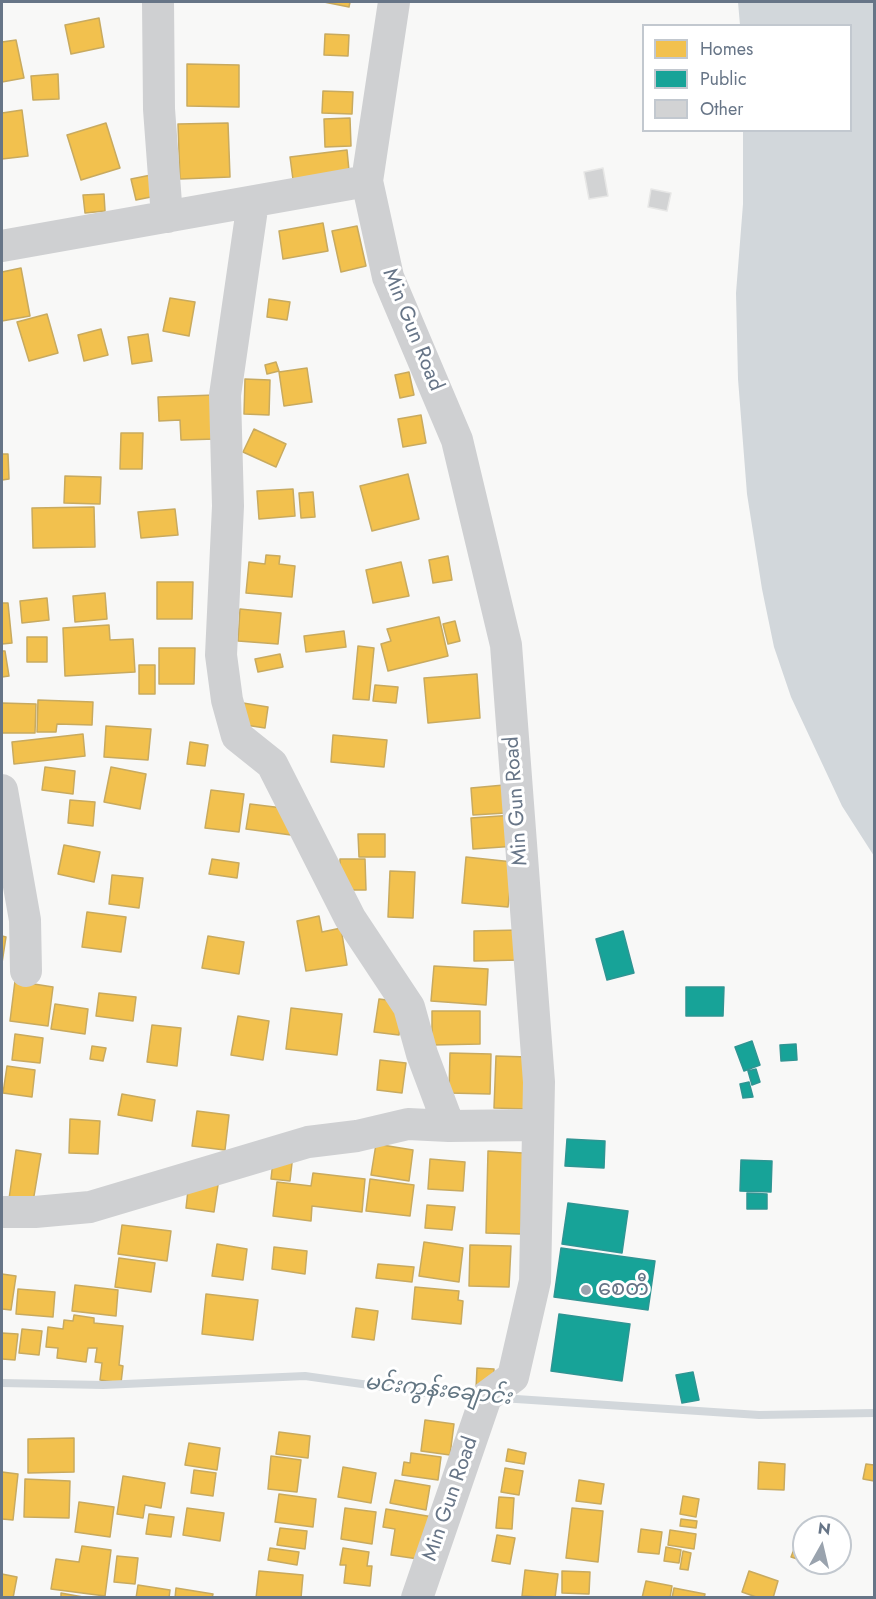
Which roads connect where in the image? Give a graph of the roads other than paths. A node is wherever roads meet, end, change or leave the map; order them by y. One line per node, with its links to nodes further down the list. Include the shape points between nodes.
1 (158, 2): 5 (street, via 159,109)
2 (394, 2): 3 (street, Min Gun Road)
3 (367, 181): 4 (street); 9 (street, Min Gun Road, via 388,278 457,440 506,645 539,1082)
4 (253, 202): 5 (street); 10 (street, via 225,395 228,506 222,655 227,700 237,736 272,764 350,918 410,1007 422,1054)
5 (167, 217): 6 (street)
6 (2, 246)
7 (2, 790): 8 (street, via 25,920)
8 (26, 971)
9 (538, 1125): 10 (street); 12 (street, Min Gun Road, via 535,1281 513,1377 486,1397)
10 (449, 1126): 11 (street, via 408,1124 308,1142 90,1207)
11 (2, 1212)
12 (417, 1598)

